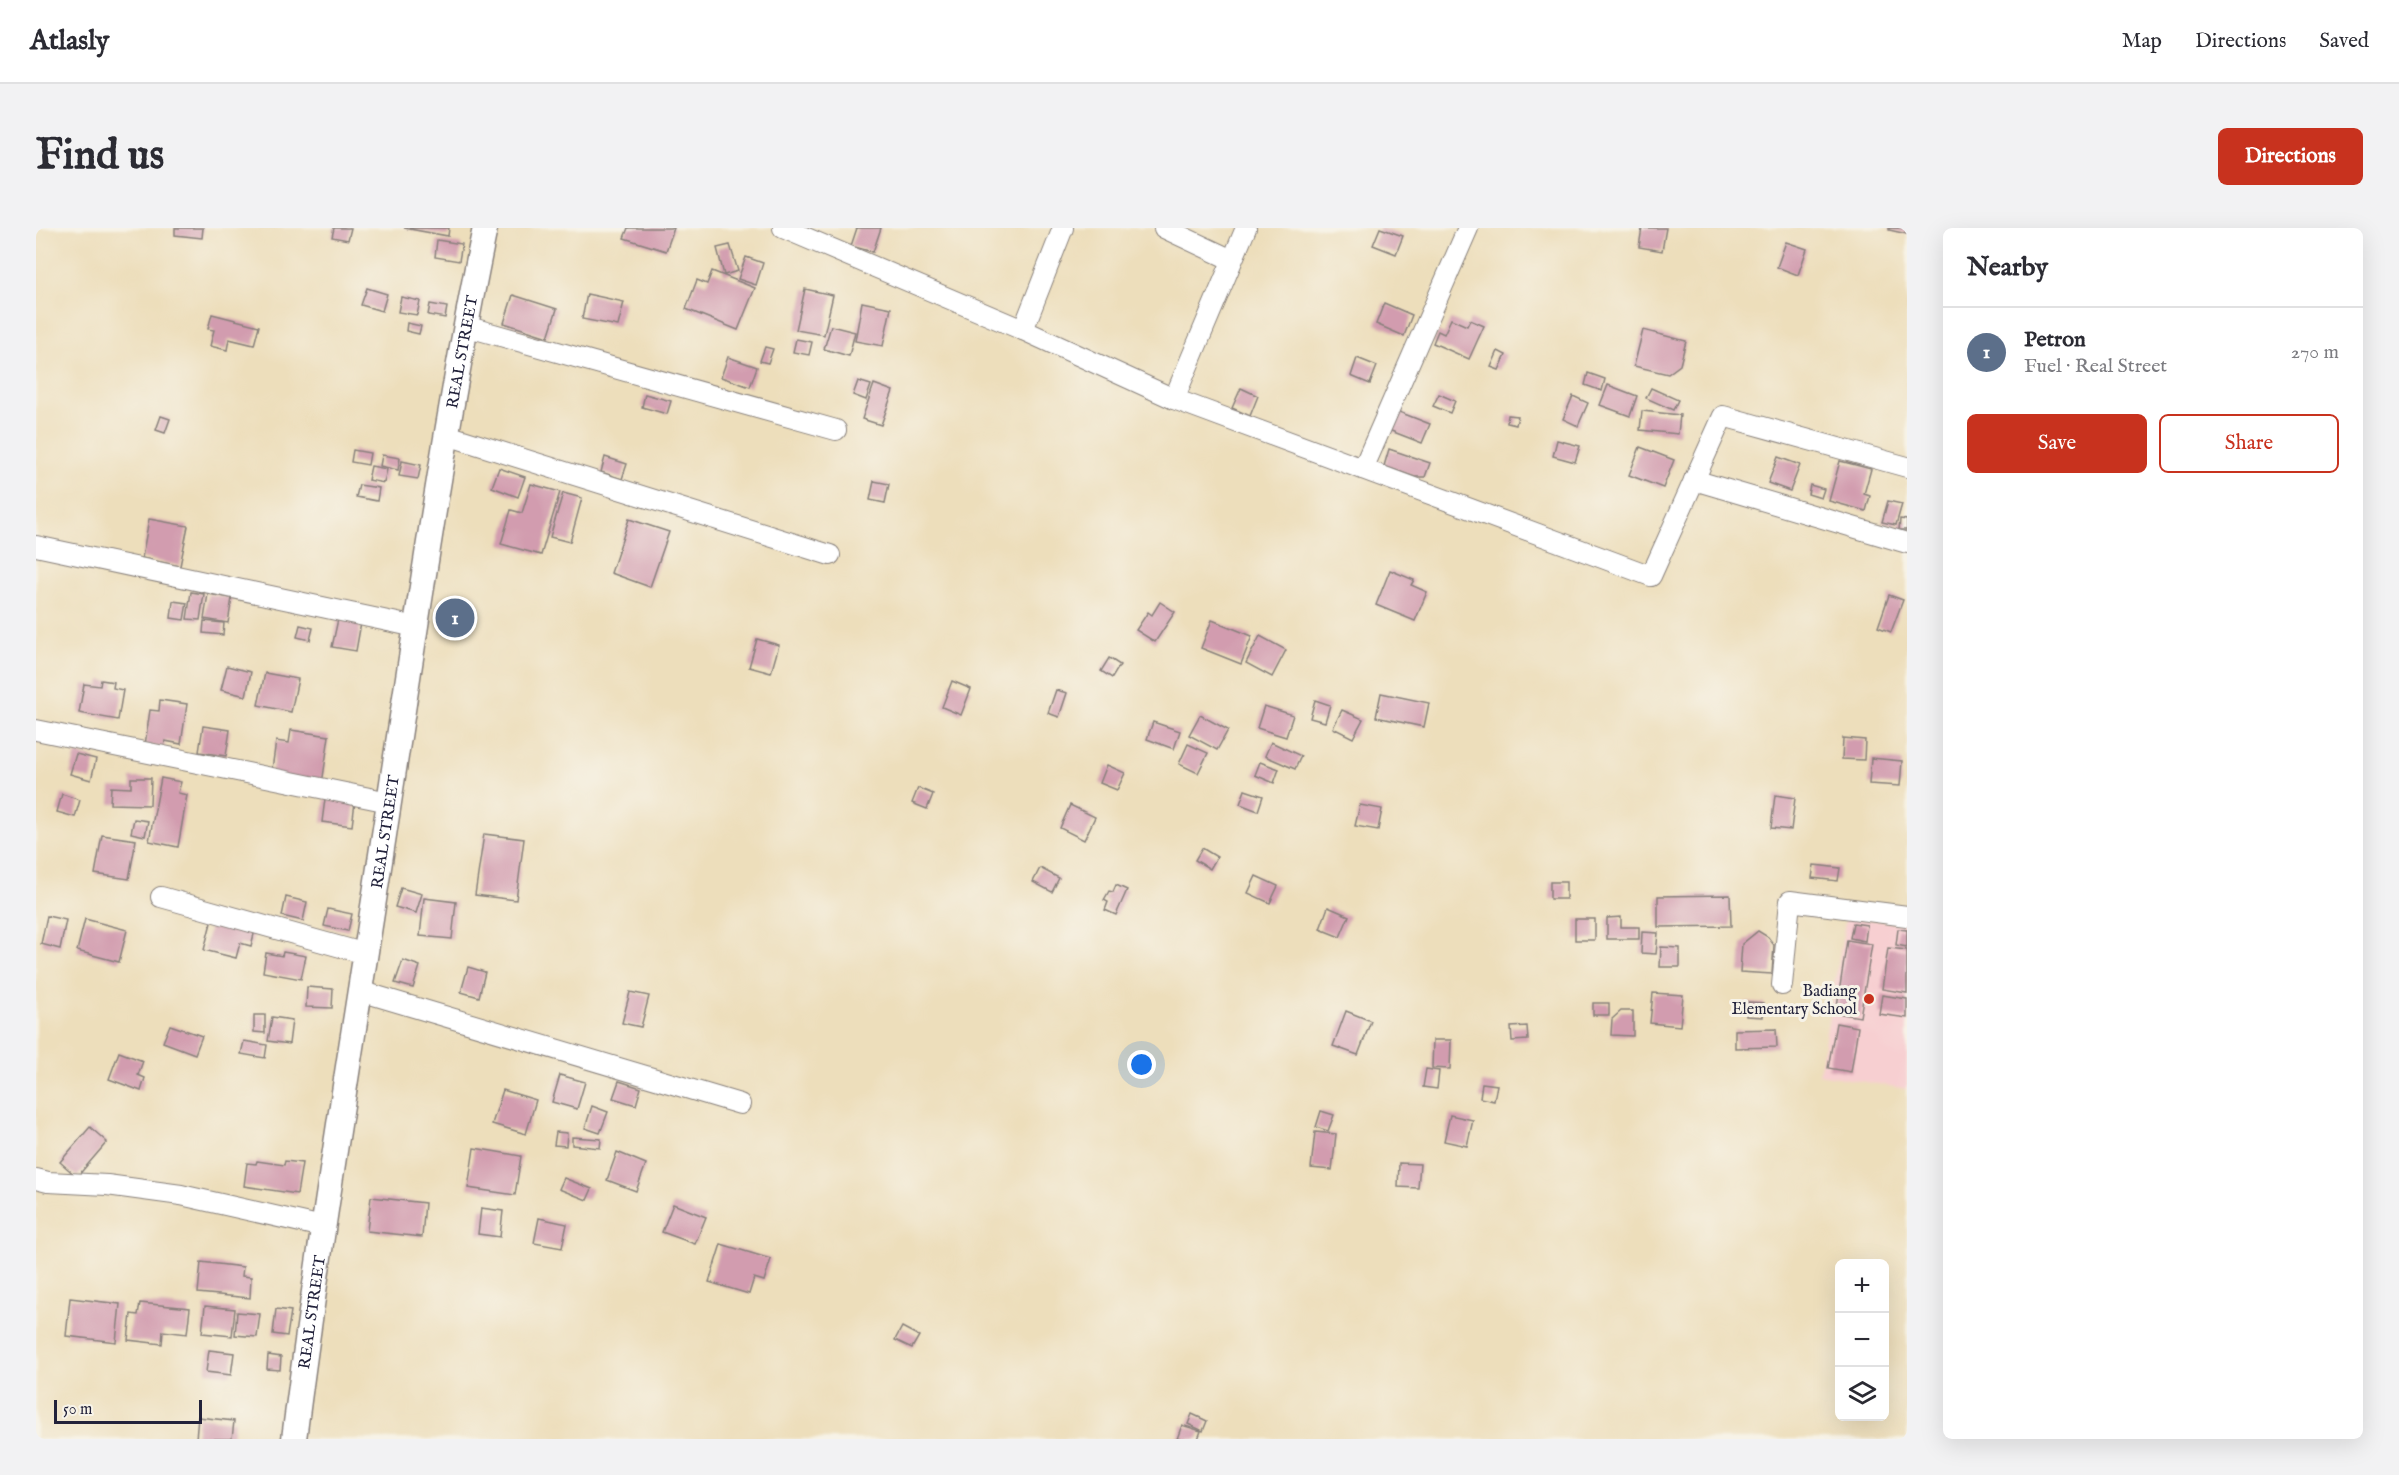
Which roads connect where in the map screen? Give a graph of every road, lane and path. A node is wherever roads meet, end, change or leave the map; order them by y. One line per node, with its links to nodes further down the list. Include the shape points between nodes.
1 (484, 228): 8 (main road, REAL STREET)
2 (783, 228): 9 (street)
3 (1064, 228): 9 (street)
4 (1164, 228): 7 (street)
5 (1246, 228): 7 (street)
6 (1468, 228): 14 (street)
7 (1232, 260): 10 (street)
8 (465, 326): 11 (street); 12 (main road, REAL STREET)
9 (1023, 330): 10 (street)
10 (1174, 399): 14 (street)
11 (836, 430)
12 (447, 435): 18 (street); 19 (main road, REAL STREET)
13 (1907, 467): 15 (street, via 1723,416)
14 (1363, 469): 15 (street, via 1651,576)
15 (1694, 480): 16 (street)
16 (1907, 543)
17 (36, 546): 19 (street)
18 (830, 555)
19 (416, 627): 21 (main road, REAL STREET)
20 (36, 730): 21 (street)
21 (389, 802): 24 (main road, REAL STREET)
22 (161, 897): 24 (street)
23 (1907, 916): 25 (street, via 1790,901)
24 (366, 954): 26 (main road, REAL STREET)
25 (1782, 985)
26 (360, 991): 27 (street); 29 (main road, REAL STREET)
27 (740, 1104)
28 (36, 1179): 29 (street, via 181,1195)
29 (323, 1227): 30 (main road, REAL STREET)
30 (294, 1439)

